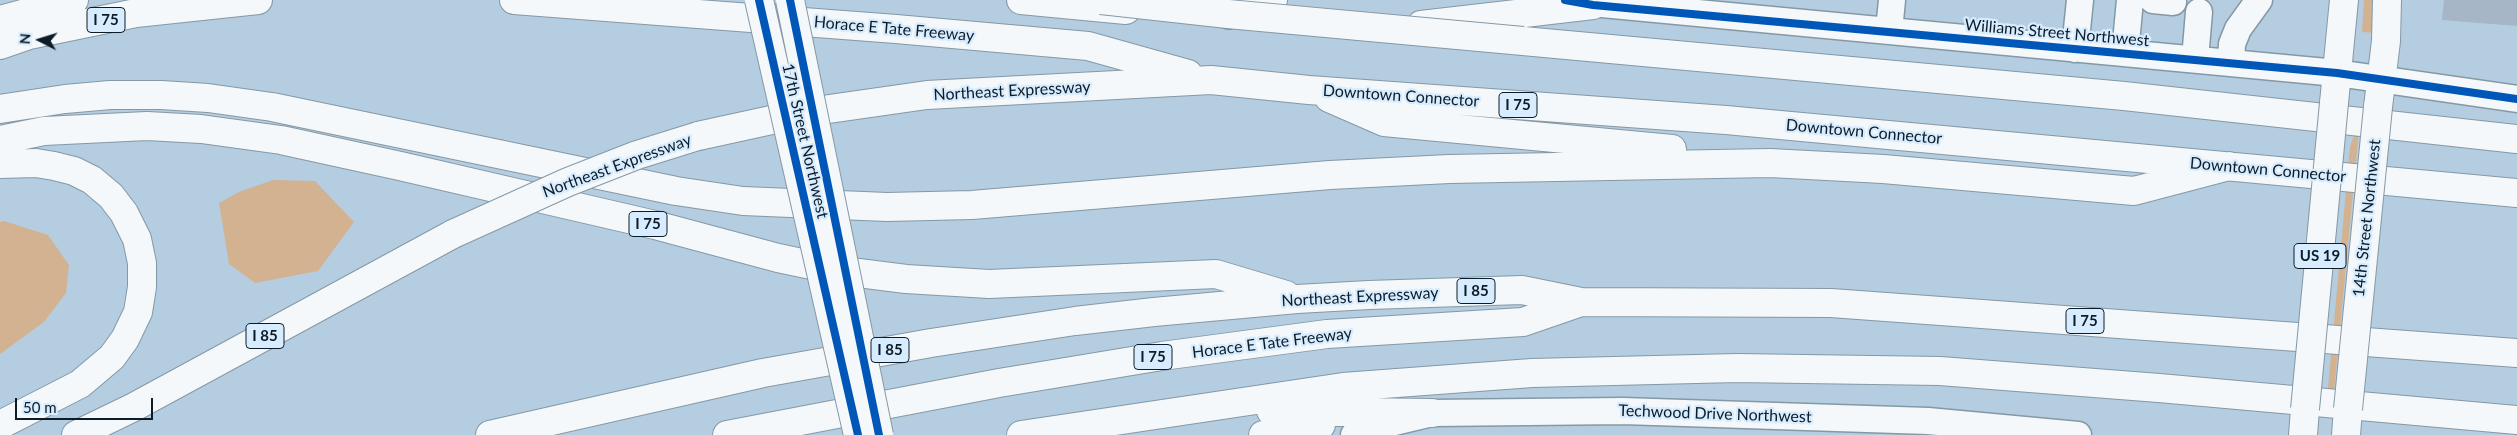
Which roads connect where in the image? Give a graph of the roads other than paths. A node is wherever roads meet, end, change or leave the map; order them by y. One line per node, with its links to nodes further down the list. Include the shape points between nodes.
1 (74, 0): 20 (main road)
2 (258, 0): 22 (main road, I 75, via 136,13 29,35)
3 (514, 0): 28 (main road, Horace E Tate Freeway / I 75, via 1088,46)
4 (759, 0): 51 (main road, 17th Street Northwest, bridge)
5 (790, 0): 52 (main road, 17th Street Northwest, bridge)
6 (1021, 0): 19 (main road)
7 (1101, 0): 33 (main road, bridge, via 2124,96)
8 (1273, 0): 19 (main road)
9 (1565, 0): 16 (street, Williams Street Northwest)
10 (1892, 0): 21 (street)
11 (2080, 0): 23 (street)
12 (2130, 0): 24 (street)
13 (2260, 0): 26 (street, via 2238,29 2232,44)
14 (2344, 0): 27 (main road, US 19)
15 (2387, 0): 29 (main road, 14th Street Northwest / US 19)
16 (1593, 2): 17 (street, Williams Street Northwest); 19 (main road, via 1469,20 1379,27 1344,28)
17 (1784, 11): 21 (street, Williams Street Northwest)
18 (2200, 12): 25 (street)
19 (1218, 19)
20 (0, 20)
21 (1889, 31): 23 (street, Williams Street Northwest)
22 (0, 45)
23 (2075, 49): 24 (street, Williams Street Northwest)
24 (2125, 53): 25 (street, Williams Street Northwest)
25 (2195, 59): 26 (street, Williams Street Northwest)
26 (2231, 62): 27 (street, Williams Street Northwest)
27 (2338, 73): 29 (street, Williams Street Northwest); 45 (main road, US 19, bridge)
28 (1211, 80): 30 (main road, Downtown Connector / I 75); 48 (main road, Northeast Expressway / I 85, bridge, via 927,95 808,112 698,136 568,182 453,234 134,407)
29 (2382, 80): 31 (street, Williams Street Northwest); 46 (main road, 14th Street Northwest / US 19, bridge)
30 (1309, 90): 35 (main road, via 1384,122 1722,153); 37 (main road, Downtown Connector / I 75, via 1726,120)
31 (2517, 98)
32 (0, 109): 35 (main road, via 110,94 208,98 272,108 676,191 743,201 818,206 972,205 1320,176 1449,169)
33 (2517, 139)
34 (0, 140): 39 (main road, I 75, via 44,131 147,126 201,129 281,140 400,166 835,270 988,284 1216,274)
35 (1770, 163): 37 (main road, via 1883,169 2134,191)
36 (0, 164): 47 (main road, via 54,166 92,180 111,196 124,213 137,239 142,263 138,312 112,357 80,384)
37 (2229, 166): 38 (main road, Downtown Connector / I 75)
38 (2517, 193)
39 (1297, 299): 40 (main road, Northeast Expressway / I 85, via 1522,290); 49 (main road, Northeast Expressway / I 85, via 1075,321 931,343 754,375)
40 (1581, 302): 41 (main road, I 75, via 1831,303); 50 (main road, Horace E Tate Freeway / I 75, via 1523,322 1327,334 1162,356 998,383)
41 (2517, 353)
42 (1432, 413): 43 (main road, via 1249,412); 54 (main road); 55 (street, Techwood Drive Northwest, via 1382,424); 56 (street, Techwood Drive Northwest, via 1623,411 1830,417)
43 (1129, 417): 44 (main road, via 1343,387 1532,372 1736,368 1949,372); 53 (main road)
44 (2517, 420)
45 (2304, 422)
46 (2347, 422)
47 (0, 425)
48 (76, 435)
49 (490, 435)
50 (727, 435)
51 (858, 435)
52 (879, 435)
53 (1021, 435)
54 (1263, 435)
55 (1354, 435)
56 (2078, 435)

